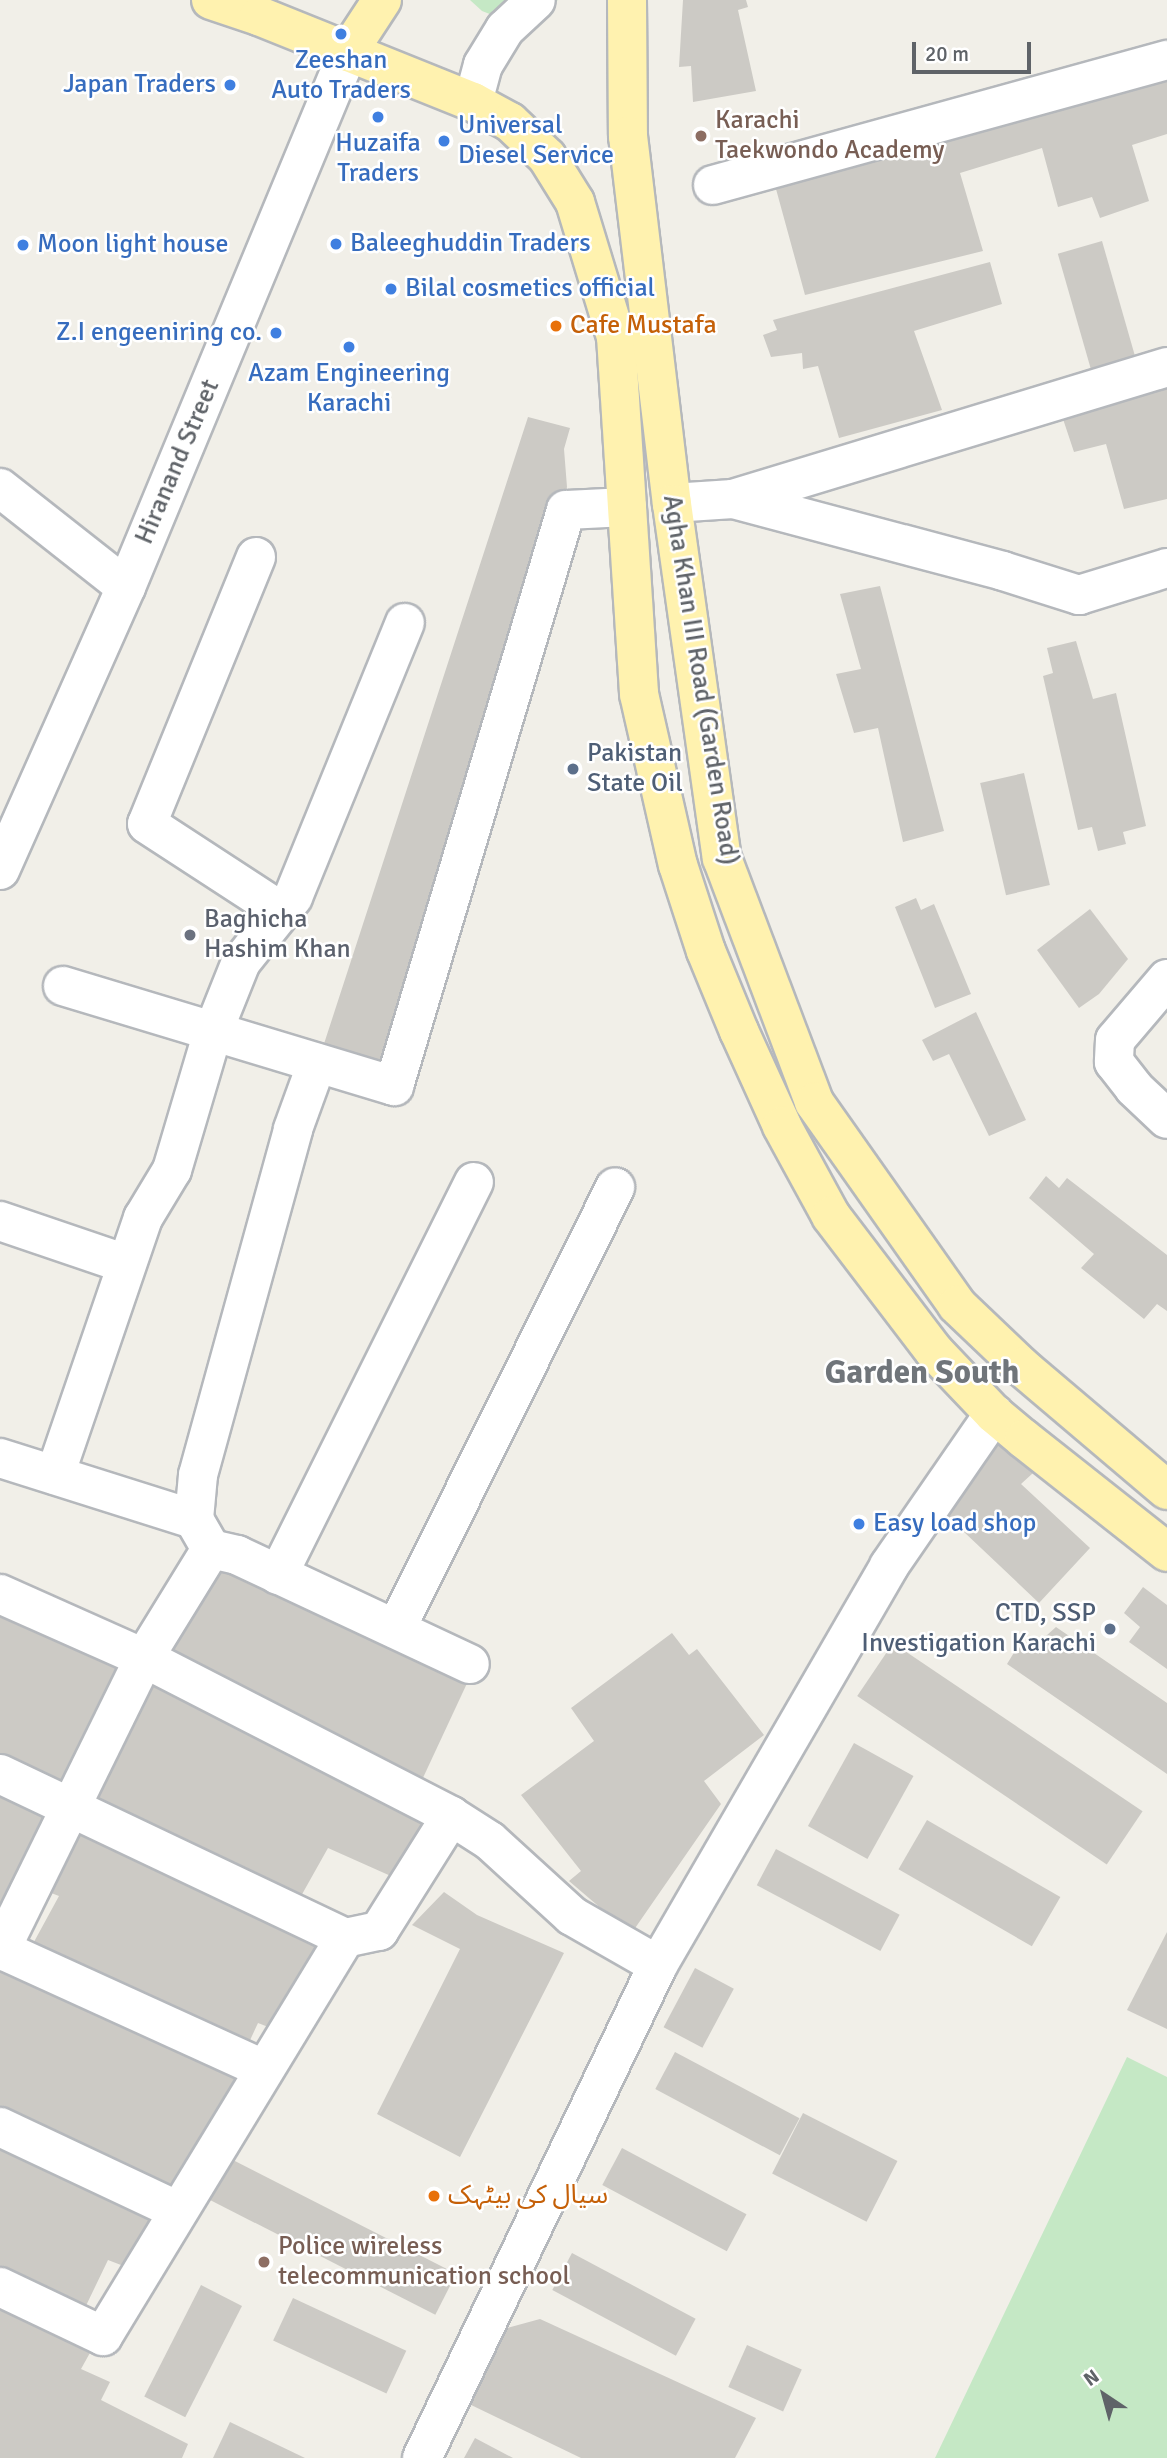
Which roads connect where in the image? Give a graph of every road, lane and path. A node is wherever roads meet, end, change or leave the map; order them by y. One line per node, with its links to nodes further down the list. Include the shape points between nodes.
1 (211, 0): 5 (main road, Agha Khan III Road (Garden Road))
2 (382, 0): 5 (main road)
3 (536, 0): 7 (street, via 505,29 483,65)
4 (627, 0): 12 (main road, Agha Khan III Road (Garden Road), via 628,136)
5 (348, 52): 7 (main road, Agha Khan III Road (Garden Road)); 16 (street, Hiranand Street)
6 (1167, 60): 8 (street)
7 (473, 102): 13 (main road, Agha Khan III Road (Garden Road), via 510,122 547,157 575,202 616,337)
8 (713, 185)
9 (1167, 367): 11 (street)
10 (0, 488): 16 (street)
11 (733, 499): 12 (street); 15 (street, via 1003,570 1079,595)
12 (672, 503): 32 (main road, Agha Khan III Road (Garden Road), via 722,858 814,1102 957,1305 1022,1367)
13 (627, 507): 23 (street, via 566,510 394,1086); 29 (main road, Agha Khan III Road (Garden Road), via 639,694 678,865 706,951 782,1126 831,1216 934,1351)
14 (256, 557): 19 (street, via 147,824)
15 (1167, 568)
16 (126, 587): 18 (street, Hiranand Street)
17 (405, 623): 19 (street, via 293,897)
18 (0, 870)
19 (282, 912): 22 (street, via 241,962)
20 (1167, 979): 24 (street, via 1115,1040 1114,1062)
21 (63, 986): 22 (street)
22 (213, 1032): 23 (street); 28 (street, via 172,1170 143,1218)
23 (317, 1063): 33 (street, via 293,1129 198,1475)
24 (1167, 1119)
25 (474, 1182): 35 (street)
26 (615, 1187): 37 (street)
27 (0, 1221): 28 (street)
28 (126, 1264): 31 (street)
29 (994, 1414): 34 (main road, Agha Khan III Road (Garden Road)); 45 (street, via 889,1566)
30 (0, 1458): 31 (street)
31 (55, 1475): 33 (street)
32 (1167, 1490)
33 (203, 1534): 35 (street); 38 (street)
34 (1167, 1552)
35 (278, 1575): 37 (street)
36 (0, 1594): 38 (street)
37 (396, 1629): 39 (street)
38 (144, 1658): 41 (street); 42 (street)
39 (470, 1664)
40 (0, 1774): 41 (street)
41 (71, 1807): 43 (street); 44 (street)
42 (451, 1816): 43 (street, via 379,1931); 45 (street, via 490,1841 572,1916)
43 (345, 1937): 46 (street)
44 (0, 1950): 46 (street)
45 (658, 1965): 50 (street)
46 (263, 2069): 48 (street)
47 (0, 2127): 48 (street)
48 (176, 2210): 49 (street, via 103,2336)
49 (0, 2287)
50 (422, 2458)

